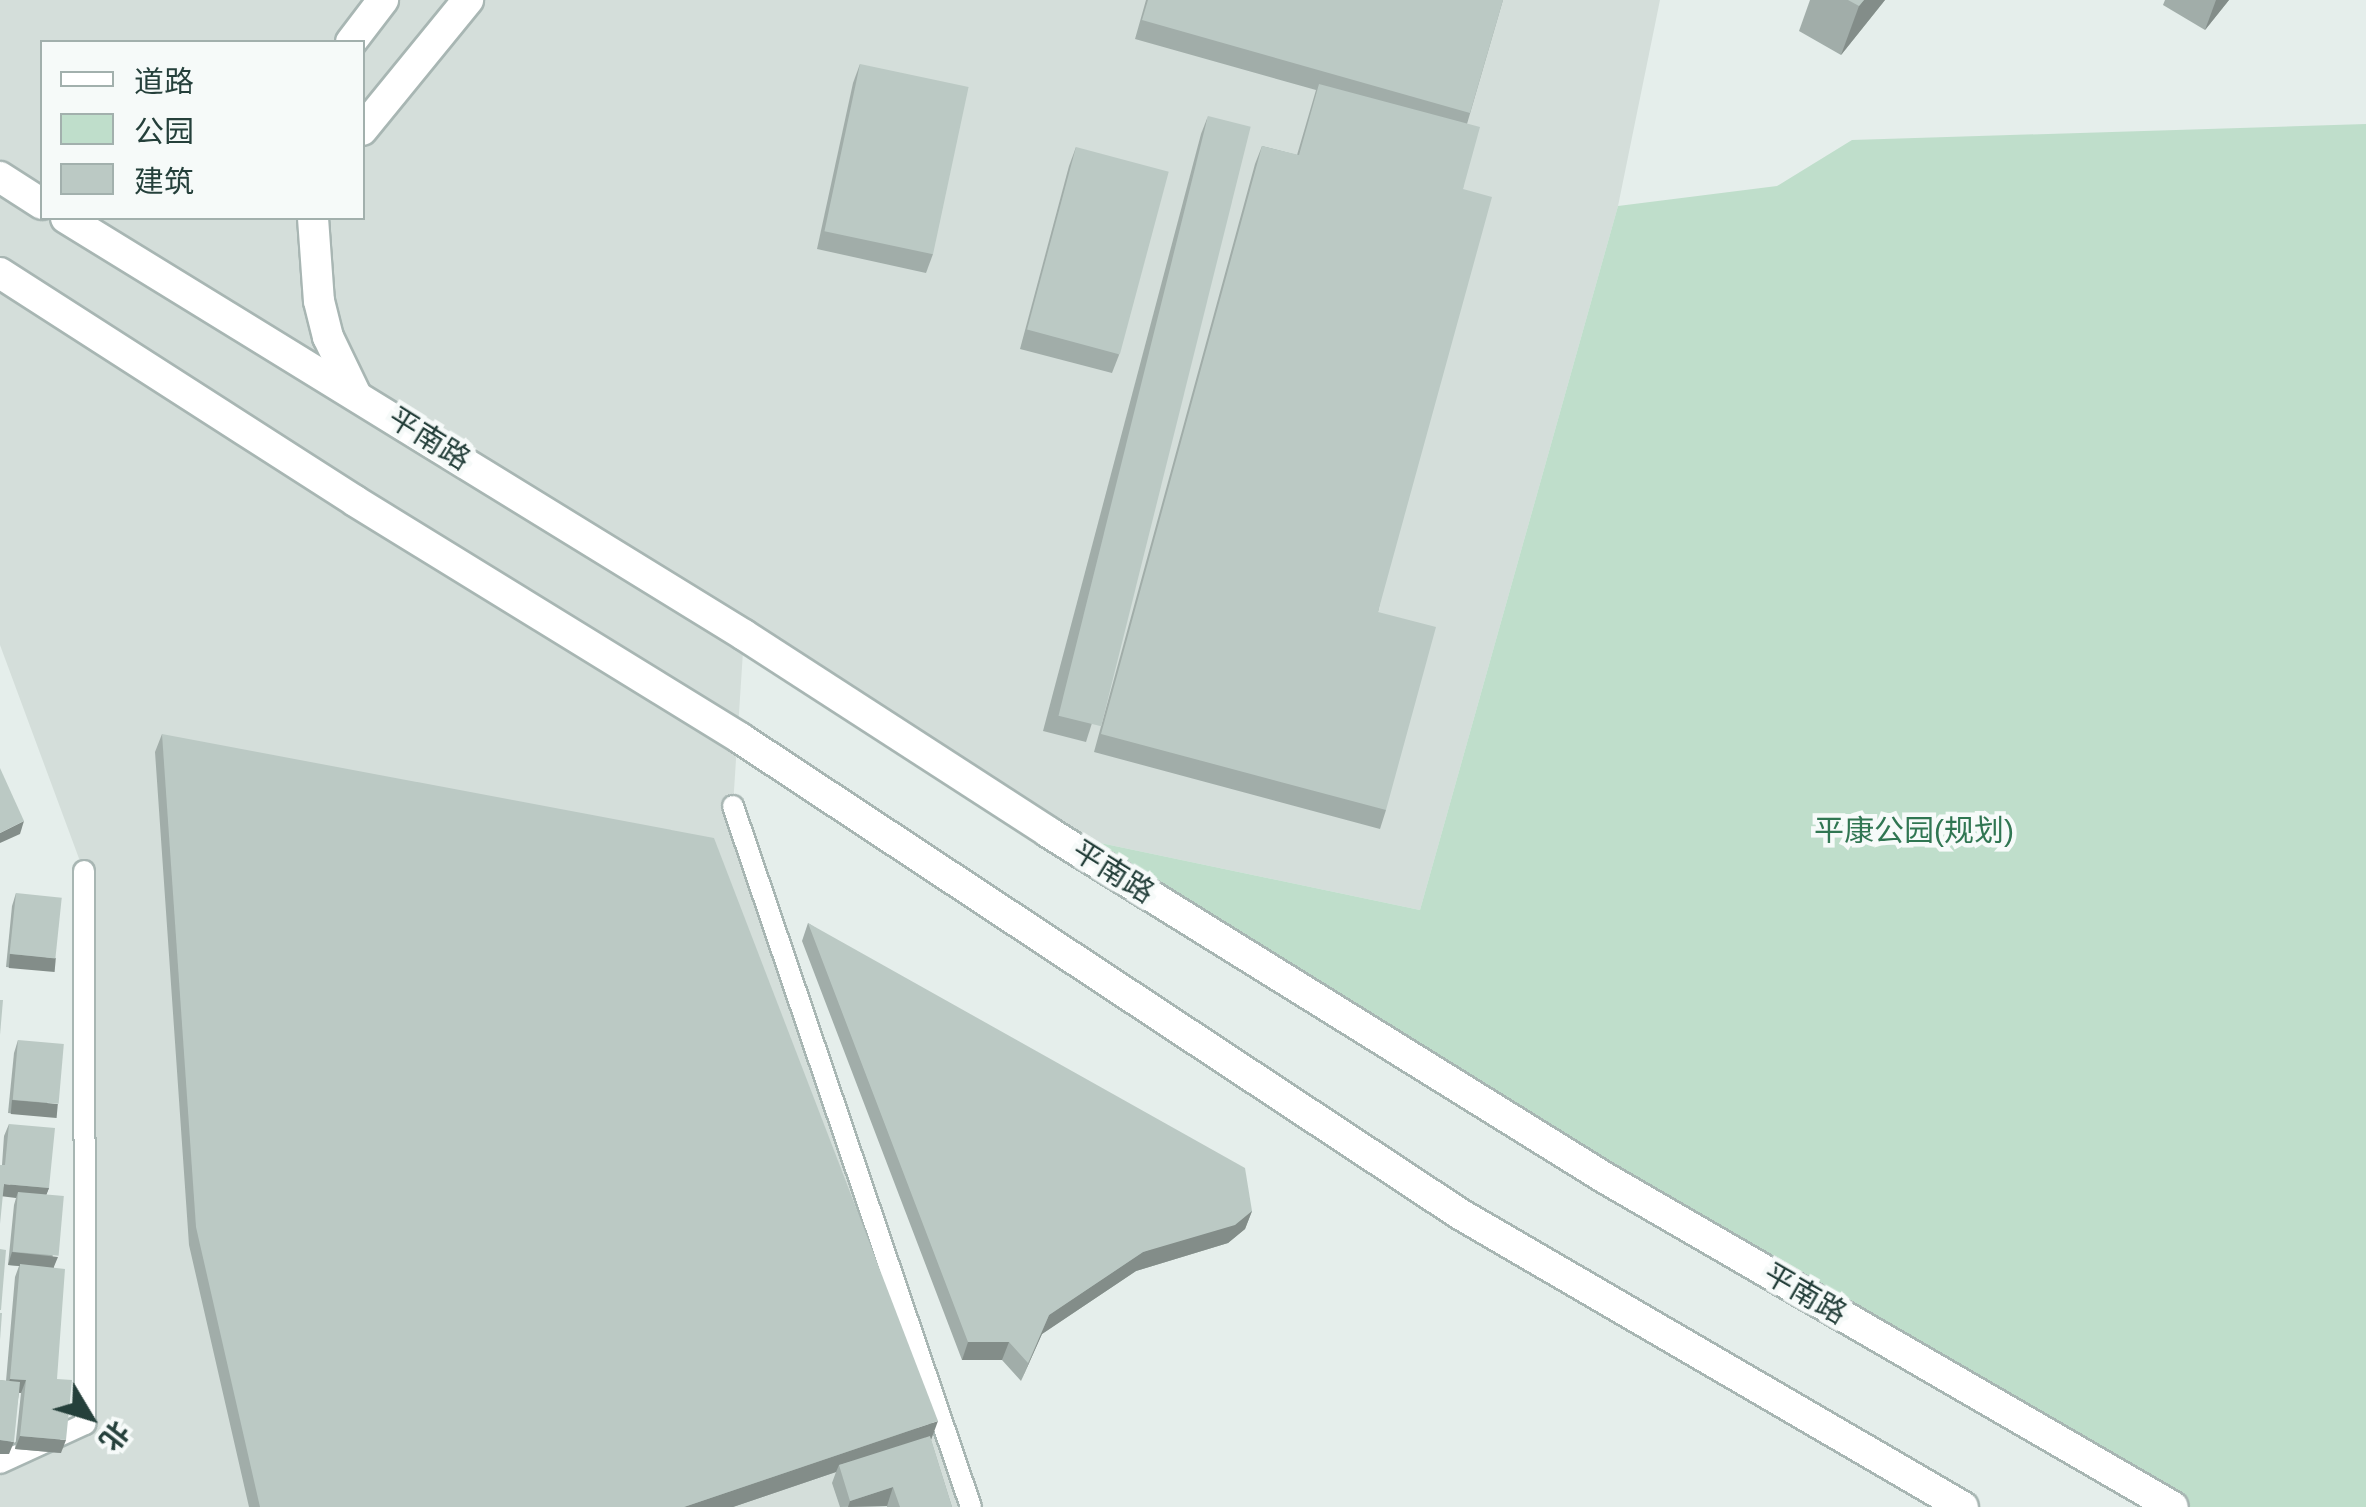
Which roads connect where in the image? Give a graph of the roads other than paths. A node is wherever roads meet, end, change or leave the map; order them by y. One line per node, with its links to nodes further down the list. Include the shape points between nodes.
1 (384, 0): 3 (main road)
2 (468, 0): 4 (main road)
3 (353, 40)
4 (365, 126)
5 (19, 186): 6 (main road)
6 (40, 202)
7 (69, 220): 10 (main road, 平南路)
8 (313, 220): 10 (main road, via 328,337)
9 (0, 274): 15 (main road, via 740,738 1460,1214)
10 (355, 393): 16 (main road, 平南路, via 1606,1178)
11 (733, 806): 14 (lane)
12 (84, 872): 13 (lane, via 86,1424)
13 (0, 1463)
14 (971, 1507)
15 (1963, 1507)
16 (2173, 1507)

